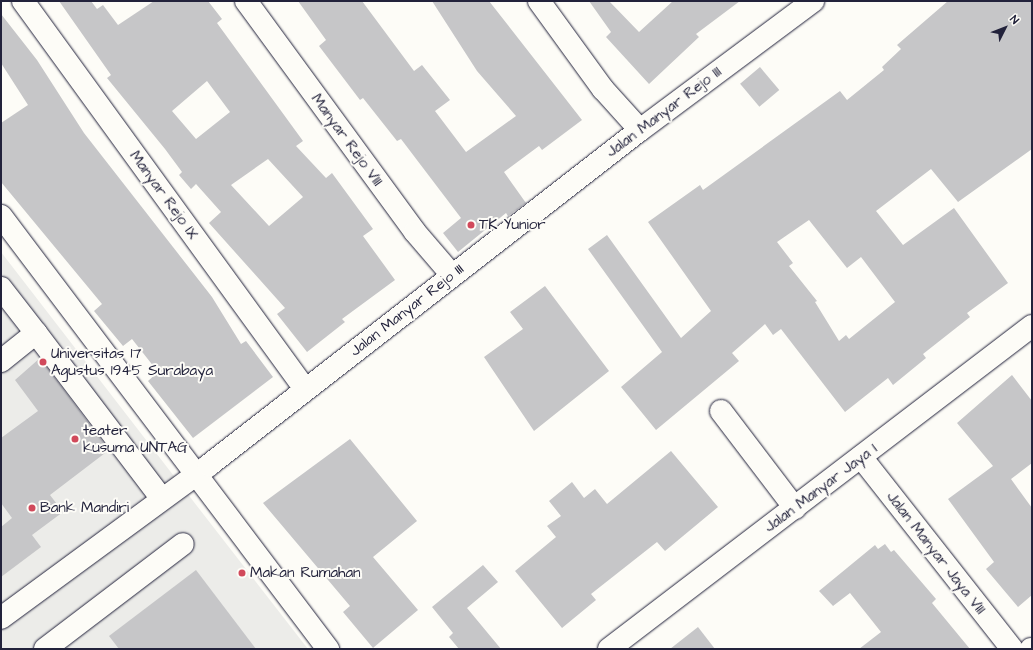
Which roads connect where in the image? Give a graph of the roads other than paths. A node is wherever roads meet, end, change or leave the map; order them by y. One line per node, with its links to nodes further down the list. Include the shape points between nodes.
1 (23, 1): 12 (street, Manyar Rejo IX)
2 (246, 1): 7 (street, Manyar Rejo VIII, via 415,232)
3 (540, 1): 5 (street, via 603,89)
4 (813, 1): 5 (street, Jalan Manyar Rejo III)
5 (640, 130): 7 (street, Jalan Manyar Rejo III)
6 (1, 216): 15 (street)
7 (452, 275): 12 (street, Jalan Manyar Rejo III)
8 (1, 288): 10 (street)
9 (1032, 326): 14 (street, Jalan Manyar Jaya I)
10 (36, 333): 11 (street); 16 (street)
11 (1, 361)
12 (305, 389): 15 (street, Jalan Manyar Rejo III)
13 (721, 411): 17 (street)
14 (861, 457): 17 (street, Jalan Manyar Jaya I); 23 (street, Jalan Manyar Jaya VIII)
15 (196, 474): 16 (street, Jalan Manyar Rejo III); 21 (street)
16 (162, 499): 19 (street, Jalan Manyar Rejo III)
17 (795, 508): 22 (street, Jalan Manyar Jaya I)
18 (184, 544): 20 (street)
19 (1, 618)
20 (57, 645)
21 (328, 649)
22 (608, 649)
23 (1012, 649)

